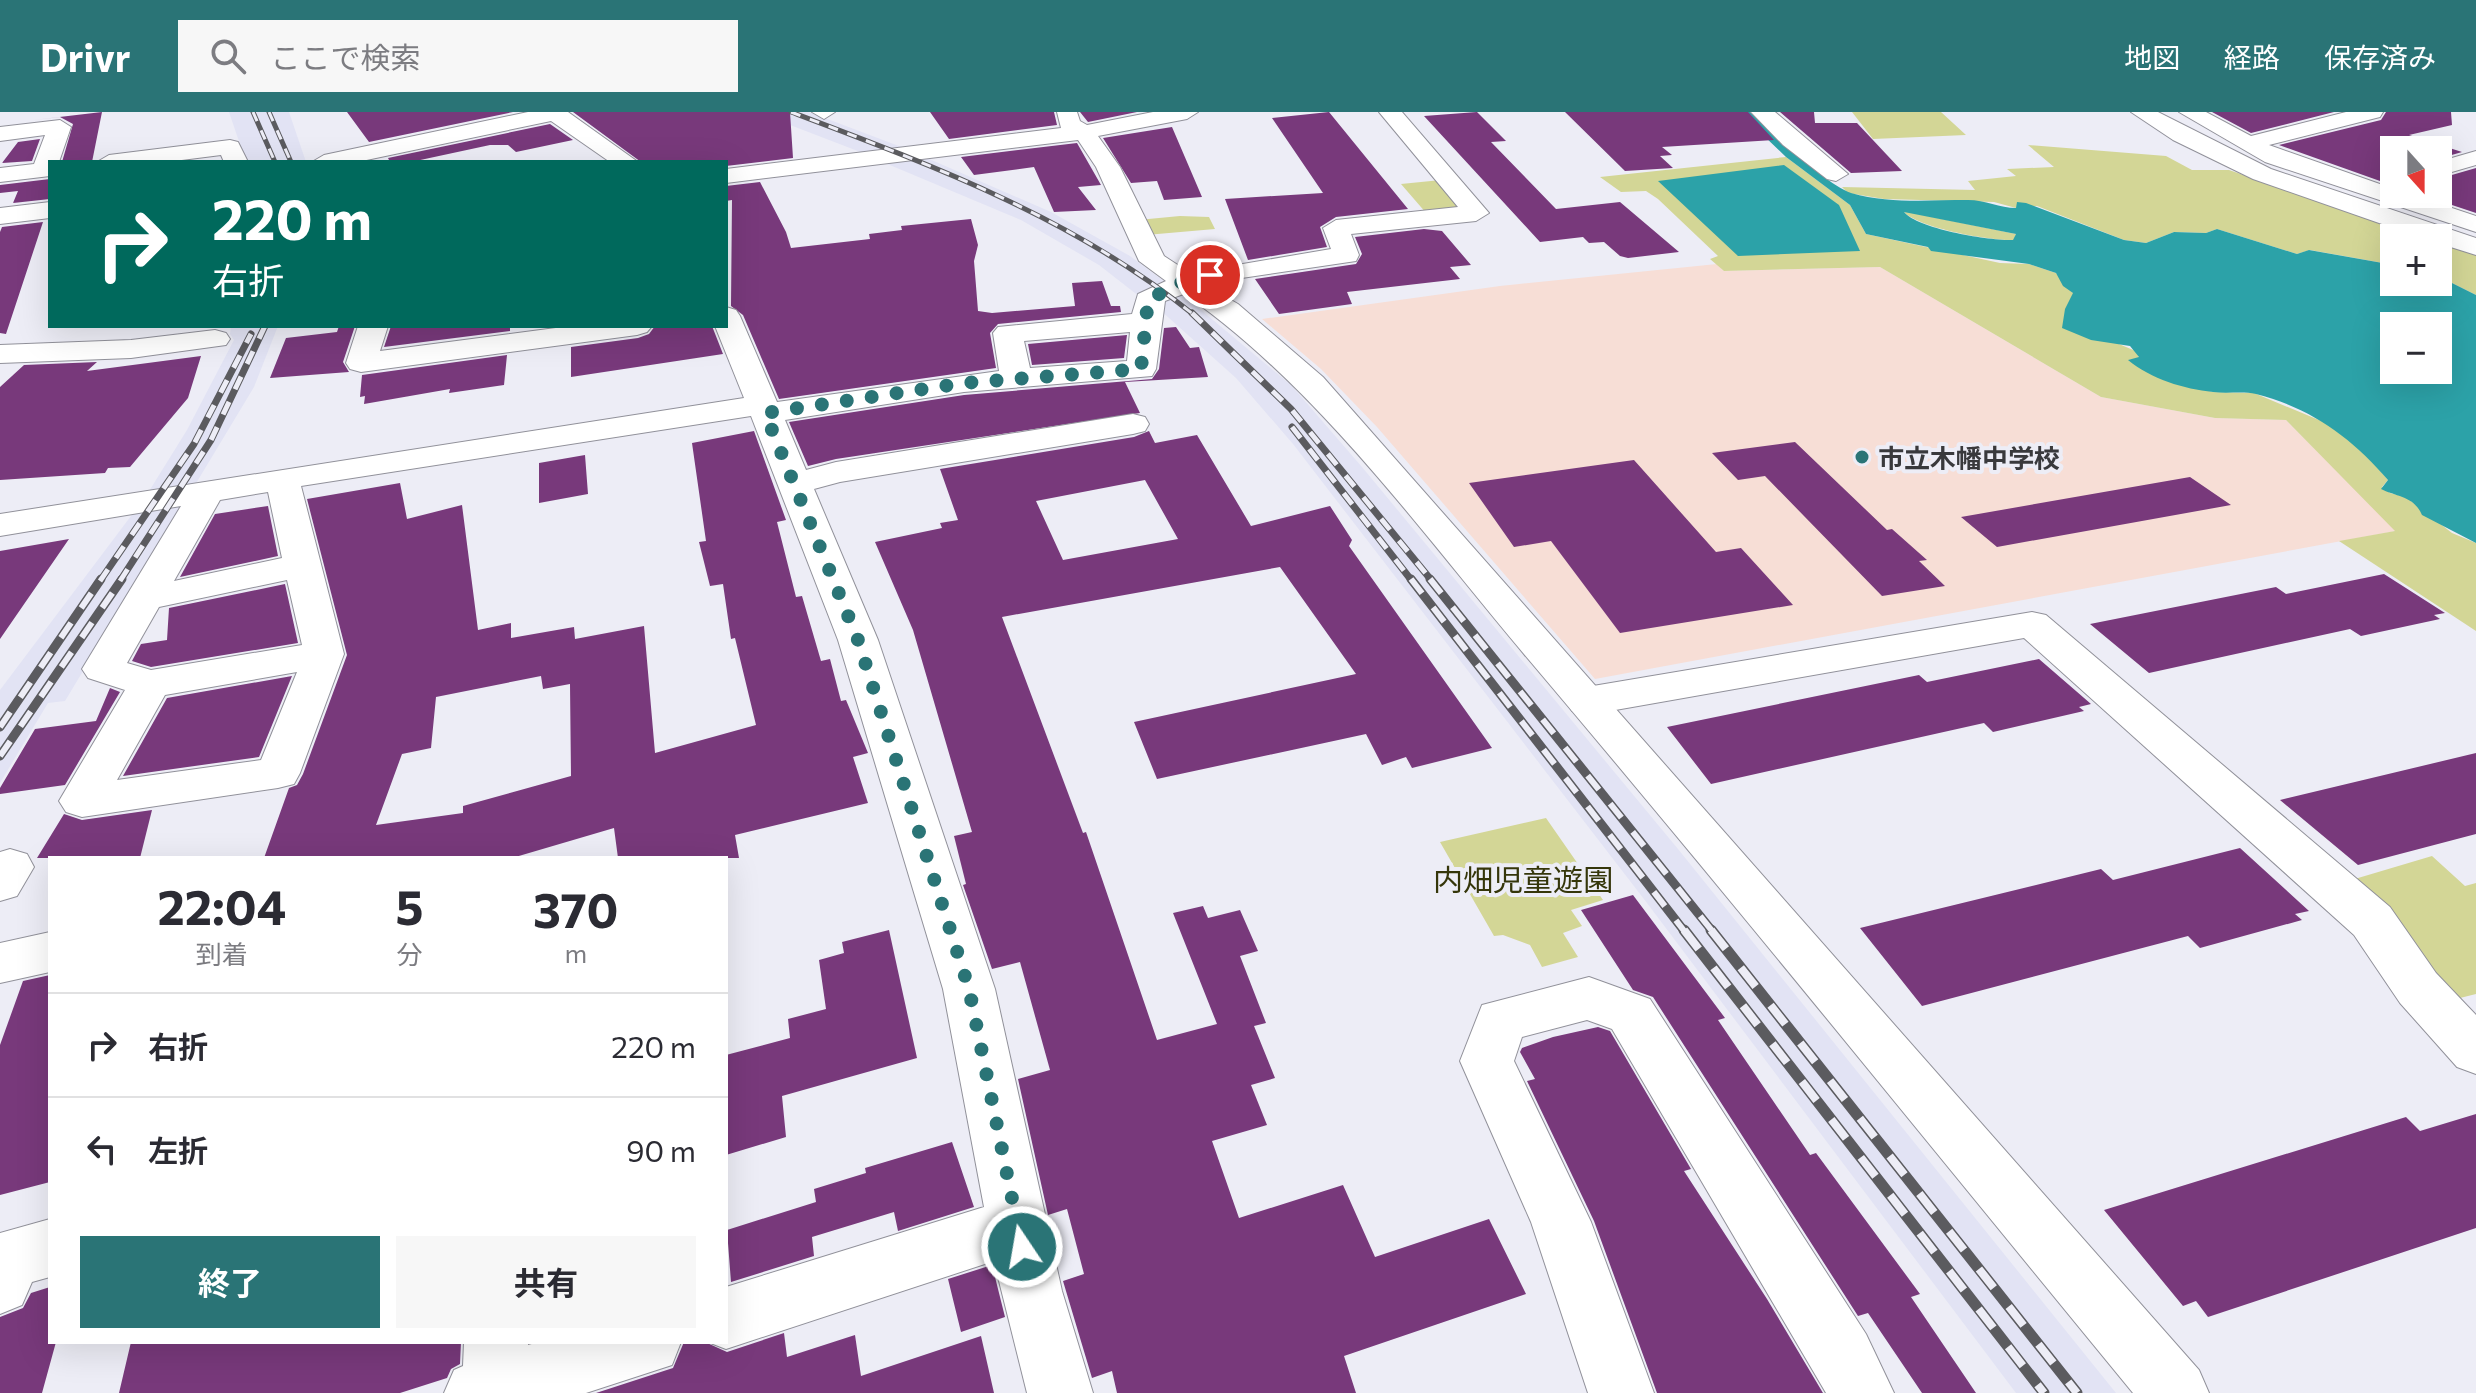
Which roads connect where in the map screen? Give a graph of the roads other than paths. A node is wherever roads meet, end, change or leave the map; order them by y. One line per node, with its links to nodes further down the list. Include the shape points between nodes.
1 (1066, 112): 9 (street, via 1070,125)
2 (1187, 112): 9 (street)
3 (1390, 112): 30 (street, via 1476,213 1336,228 1346,255)
4 (1762, 112): 20 (street)
5 (2142, 112): 25 (street, via 2193,145)
6 (2190, 112): 11 (street)
7 (2372, 112): 11 (street)
8 (557, 115): 16 (street); 17 (street)
9 (1084, 132): 22 (street); 30 (street, via 1108,167 1147,253)
10 (0, 134): 13 (street, via 60,127)
11 (2246, 144): 24 (street)
12 (2476, 158): 18 (street)
13 (50, 160)
14 (125, 160): 15 (street, via 230,147)
15 (235, 160)
16 (334, 160)
17 (623, 160)
18 (2452, 165)
19 (47, 170): 21 (street)
20 (1836, 174)
21 (0, 175)
22 (728, 176)
23 (2380, 185): 24 (street)
24 (2367, 189): 25 (street); 28 (street)
25 (2332, 200): 29 (street)
26 (48, 210): 27 (street)
27 (0, 216)
28 (2476, 224)
29 (2476, 247)
30 (1184, 281): 32 (street, via 1148,300); 49 (street, via 1228,310 1312,384)
31 (728, 321): 39 (street)
32 (1146, 322): 38 (street, via 1141,369); 38 (street, via 1008,333)
33 (372, 328): 35 (street, via 361,363)
34 (606, 328): 35 (street)
35 (544, 332)
36 (215, 339): 37 (street, via 131,349)
37 (0, 354)
38 (1016, 379): 39 (street)
39 (764, 409): 41 (street); 42 (street)
40 (1133, 424): 42 (street, via 836,472)
41 (282, 479): 43 (street); 45 (street)
42 (794, 484): 53 (street, via 858,640 969,989)
43 (207, 492): 44 (street); 46 (street)
44 (0, 525)
45 (303, 565): 46 (street); 47 (street)
46 (141, 599): 48 (street, via 103,669)
47 (324, 654): 48 (street); 48 (street, via 278,773 82,801)
48 (150, 684)
49 (1587, 701): 52 (street, via 2032,624 2372,921 2418,988); 62 (street)
50 (48, 952): 51 (street)
51 (0, 963)
52 (2476, 1051)
53 (1017, 1225): 56 (street); 59 (street)
54 (48, 1248): 55 (street, via 10,1258)
55 (0, 1284)
56 (728, 1317)
57 (639, 1344): 58 (street)
58 (490, 1374)
59 (1060, 1393)
60 (1621, 1393): 61 (street, via 1561,1222 1487,1061 1501,1021 1589,998 1631,1014)
61 (1861, 1393)
62 (2176, 1393)

